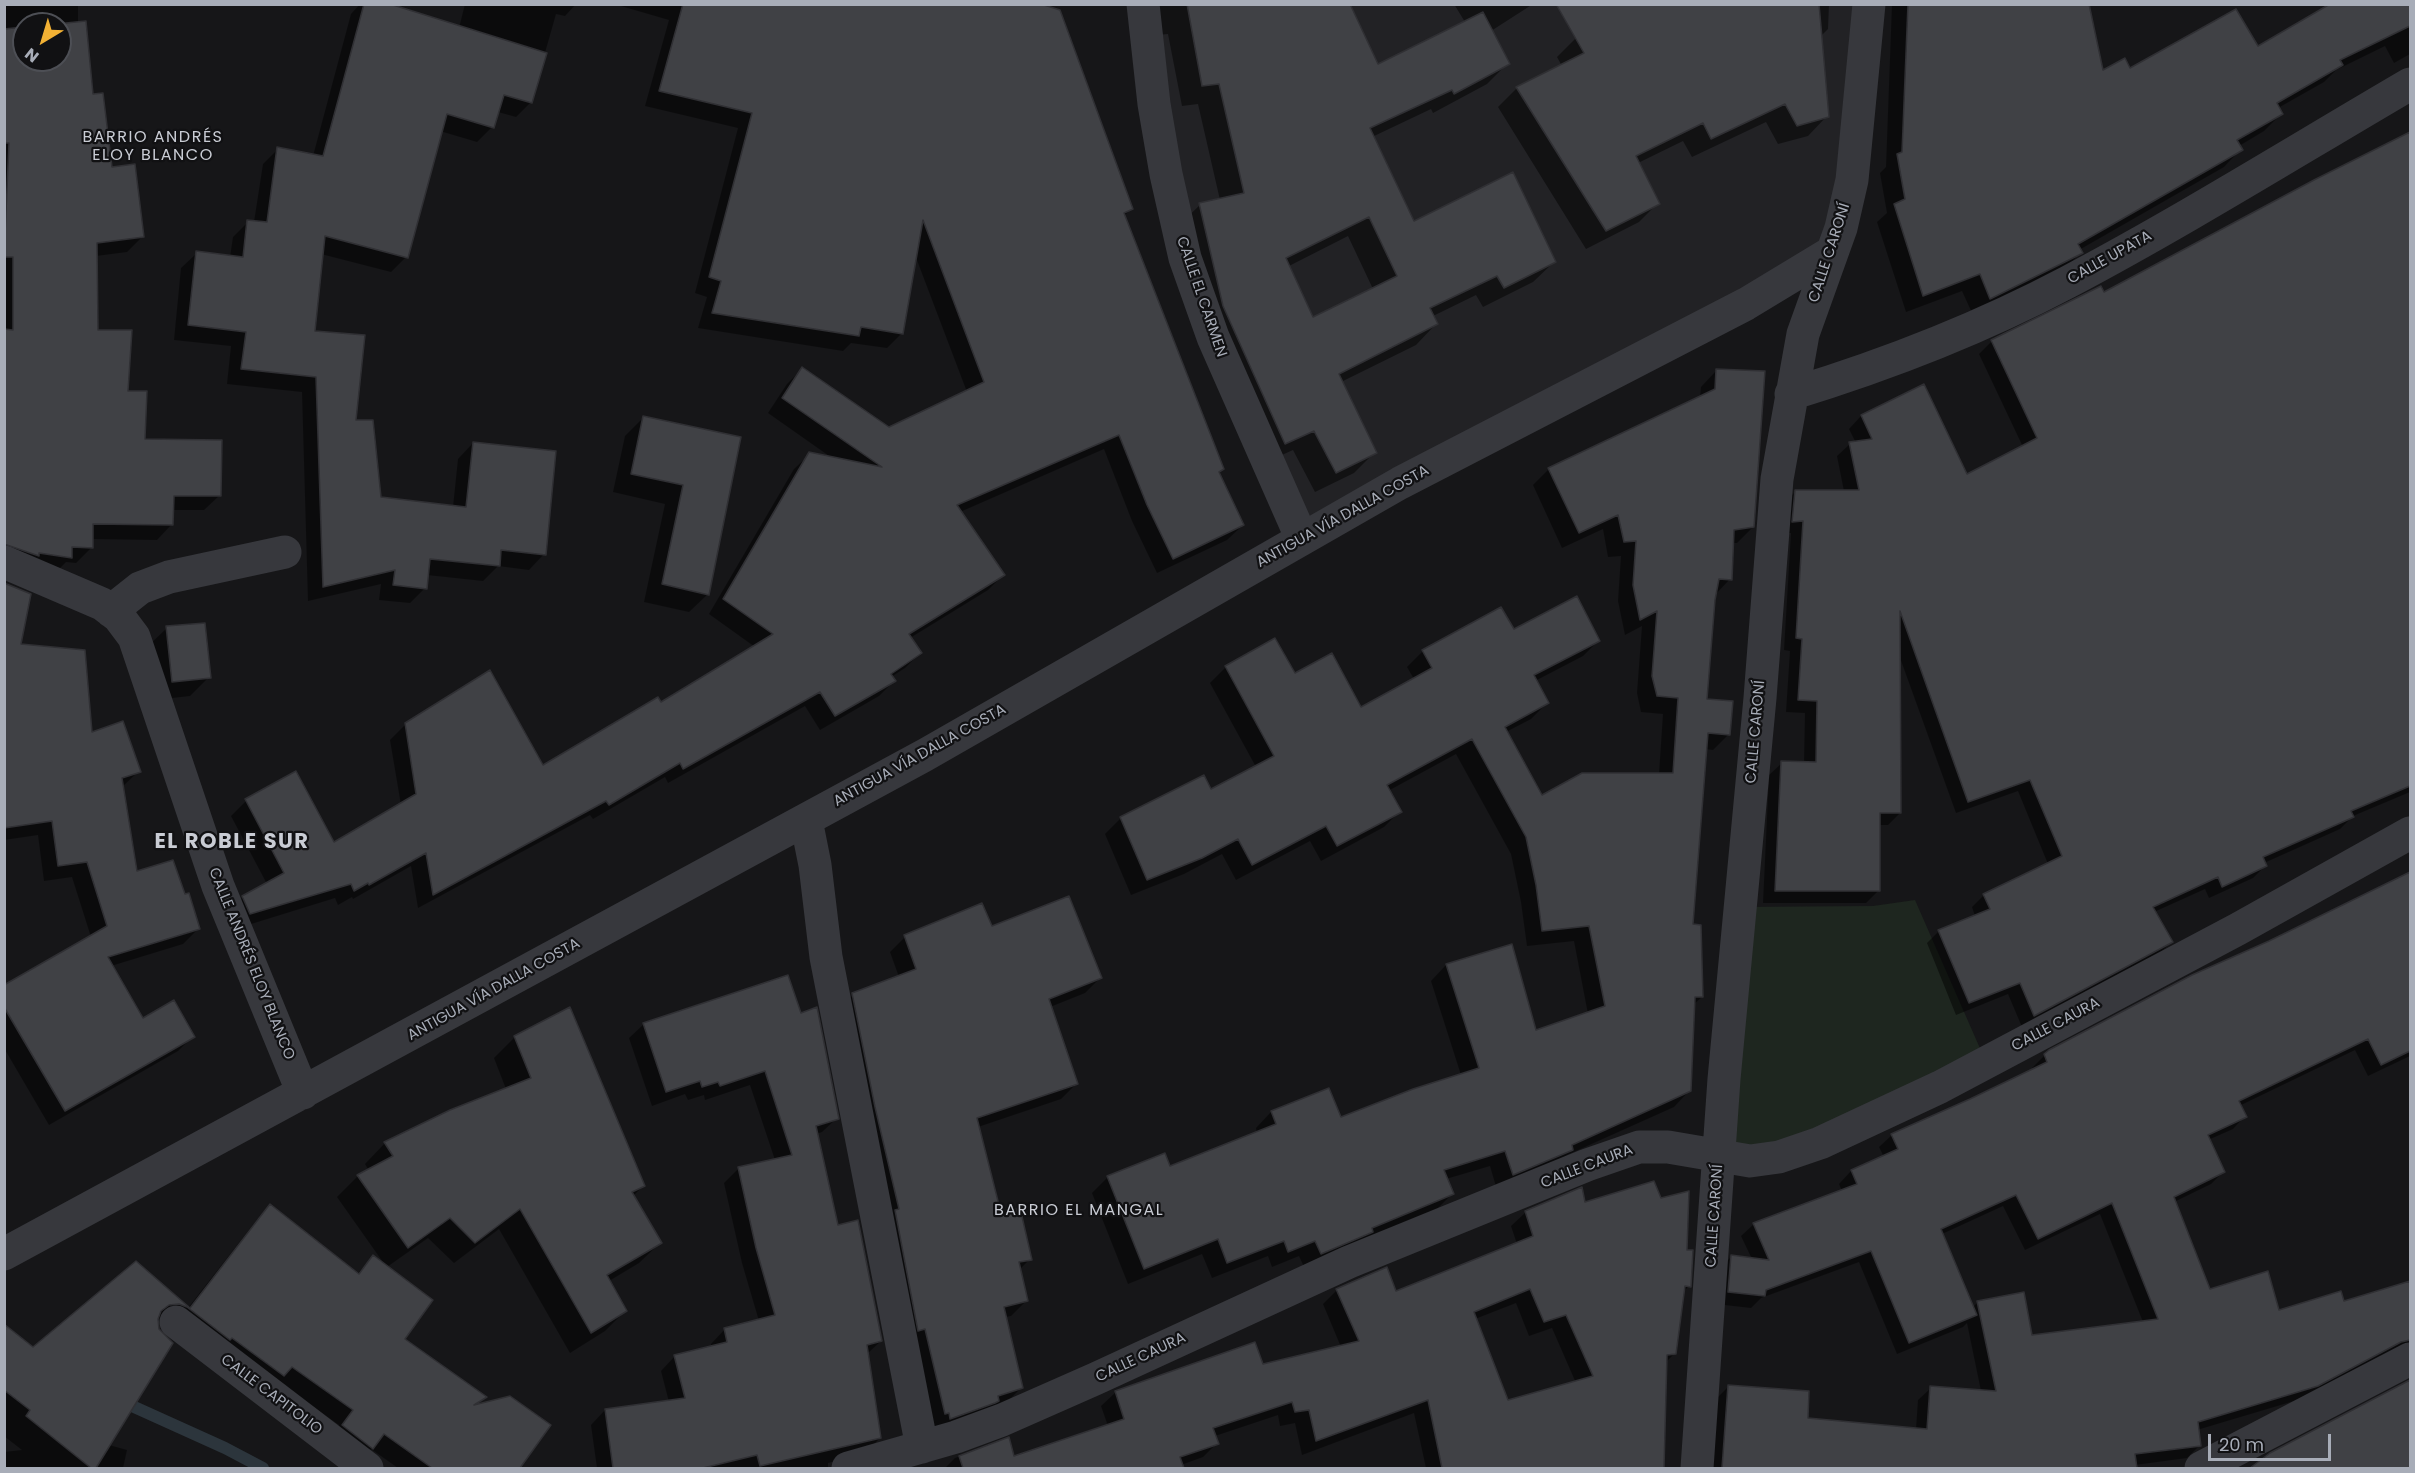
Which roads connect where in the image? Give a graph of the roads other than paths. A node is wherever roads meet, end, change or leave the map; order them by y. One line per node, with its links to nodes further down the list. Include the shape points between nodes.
1 (1869, 4): 4 (street, CALLE CARONÍ, via 1852,180)
2 (1139, 6): 6 (street, CALLE EL CARMEN, via 1156,116 1185,258 1213,337)
3 (2410, 84): 5 (street, CALLE UPATA, via 2067,282 1981,324 1853,375)
4 (1832, 252): 5 (street, CALLE CARONÍ, via 1803,334); 6 (street, ANTIGUA VÍA DALLA COSTA, via 1746,304 1400,483)
5 (1791, 394): 13 (street, CALLE CARONÍ, via 1777,479)
6 (1302, 539): 10 (street, ANTIGUA VÍA DALLA COSTA)
7 (285, 552): 9 (street, via 168,577 140,588)
8 (4, 562): 9 (street, CALLE ANDRÉS ELOY BLANCO)
9 (111, 611): 12 (street, CALLE ANDRÉS ELOY BLANCO, via 134,637 218,886)
10 (806, 820): 12 (street, ANTIGUA VÍA DALLA COSTA); 17 (street, via 826,957)
11 (2410, 833): 13 (street, CALLE CAURA, via 1940,1087 1820,1143 1779,1157 1750,1161)
12 (303, 1093): 14 (street, ANTIGUA VÍA DALLA COSTA)
13 (1719, 1156): 17 (street, CALLE CAURA, via 1668,1147 1639,1147 1587,1165 1349,1262 1095,1380); 20 (street, CALLE CARONÍ)
14 (4, 1254)
15 (176, 1322): 18 (street, CALLE CAPITOLIO)
16 (2410, 1359): 21 (street)
17 (922, 1447): 19 (street, CALLE CAURA)
18 (367, 1468)
19 (848, 1468)
20 (1697, 1468)
21 (2200, 1468)

